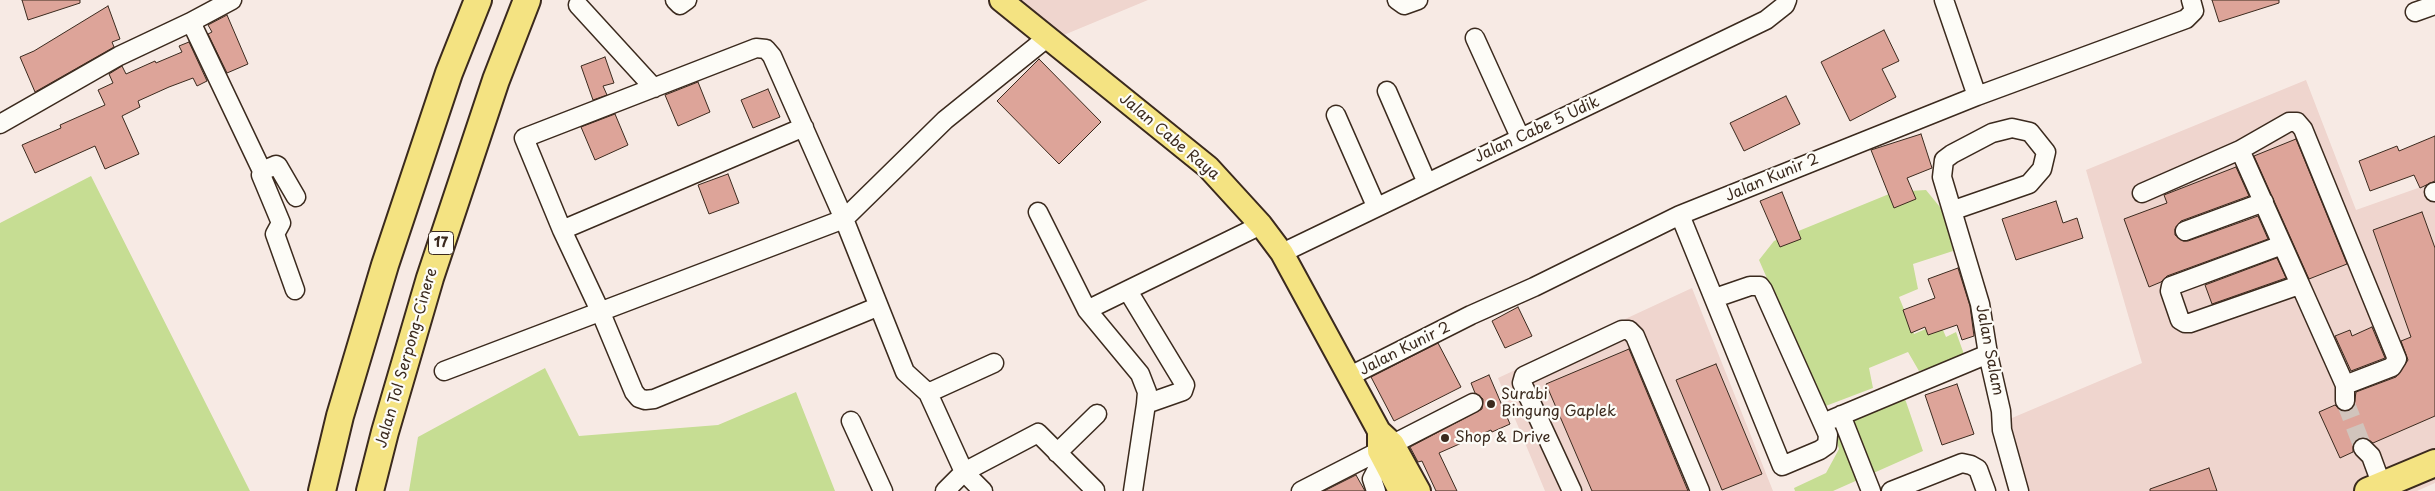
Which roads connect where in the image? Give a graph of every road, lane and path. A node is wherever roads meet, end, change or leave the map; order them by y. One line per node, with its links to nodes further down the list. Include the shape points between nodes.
1 (232, 0): 15 (street)
2 (478, 0): 66 (highway, via 449,73 385,264 340,416)
3 (527, 0): 67 (highway, Jalan Tol Serpong–Cinere / 17, via 496,80 430,278)
4 (675, 0): 5 (street, via 680,5)
5 (687, 0)
6 (1002, 0): 16 (main road, Jalan Cabe Raya)
7 (1397, 0): 8 (street, via 1404,4)
8 (1418, 0)
9 (1787, 0): 24 (street, Jalan Cabe 5 Udik, via 1766,20)
10 (1944, 0): 20 (street)
11 (2191, 0): 20 (street, Jalan Kunir 2, via 2194,10 2186,19)
12 (578, 5): 18 (street)
13 (2435, 5): 14 (street)
14 (2414, 12)
15 (191, 22): 22 (street, via 119,56); 26 (street)
16 (1048, 37): 35 (street, via 945,120); 36 (main road, Jalan Cabe Raya, via 1208,167)
17 (1476, 38): 24 (street)
18 (654, 88): 23 (street, via 761,47 772,56); 37 (street, via 524,138)
19 (1387, 92): 27 (street)
20 (1977, 96): 34 (street, Jalan Kunir 2)
21 (1336, 115): 31 (street)
22 (0, 124)
23 (804, 127): 35 (street); 37 (street)
24 (1520, 137): 27 (street, Jalan Cabe 5 Udik)
25 (2240, 150): 28 (street); 30 (street); 41 (street, via 2289,122 2297,122 2303,129 2397,359 2392,367 2345,393)
26 (262, 171): 29 (street, via 278,166); 42 (street, via 281,223 275,234)
27 (1427, 183): 31 (street, Jalan Cabe 5 Udik)
28 (2142, 193)
29 (296, 197)
30 (2264, 202): 38 (street); 39 (street)
31 (1376, 206): 40 (street, Jalan Cabe 5 Udik)
32 (1954, 210): 32 (street, Jalan Salam, via 2028,184 2042,169 2046,152 2030,132 2012,128 1992,133 1944,160 1942,177); 48 (street, Jalan Salam, via 1980,304)
33 (1038, 212): 46 (street)
34 (1680, 216): 44 (street); 51 (street, Jalan Kunir 2)
35 (844, 219): 45 (street); 47 (street)
36 (1261, 225): 40 (main road, Jalan Cabe Raya); 43 (street)
37 (562, 230): 47 (street)
38 (2185, 231)
39 (2282, 245): 41 (street); 41 (street, via 2171,286 2180,320 2190,323)
40 (1282, 253): 51 (main road, Jalan Cabe Raya)
41 (2299, 285)
42 (294, 290)
43 (1128, 291): 46 (street); 54 (street, via 1186,385 1183,391)
44 (1715, 298): 58 (street, via 1750,286 1760,286); 58 (street, via 1782,466 1827,445 1828,435)
45 (877, 306): 47 (street, via 645,400 634,392); 52 (street, via 905,372)
46 (1086, 310): 54 (street, via 1140,374 1147,392)
47 (601, 313): 50 (street)
48 (1988, 354): 56 (street); 81 (street, Jalan Salam, via 2002,430)
49 (994, 363): 52 (street)
50 (444, 372)
51 (1350, 376): 59 (main road, Jalan Cabe Raya)
52 (928, 393): 63 (street)
53 (1473, 403): 59 (street)
54 (1146, 404): 71 (street)
55 (1097, 414): 61 (street)
56 (1841, 415): 58 (street); 78 (street)
57 (851, 421): 68 (street)
58 (1823, 423)
59 (1383, 446): 72 (street); 73 (street, via 1372,479); 74 (main road, Jalan Cabe Raya); 75 (main road, Jalan Cabe Raya)
60 (2362, 448): 64 (street, via 2370,456)
61 (1058, 453): 63 (street, via 1038,433); 65 (street)
62 (2435, 463): 64 (highway)
63 (964, 472): 69 (street); 70 (street)
64 (2375, 488)
65 (1095, 490)
66 (322, 491)
67 (370, 491)
68 (883, 491)
69 (945, 491)
70 (983, 491)
71 (1133, 491)
72 (1301, 491)
73 (1376, 491)
74 (1400, 491)
75 (1418, 491)
76 (1572, 491): 77 (street, via 1522,383 1524,376 1622,330 1629,330 1635,336)
77 (1700, 491)
78 (1871, 491)
79 (1891, 491): 80 (street, via 1962,464 1978,469)
80 (1986, 491)
81 (2019, 491)

